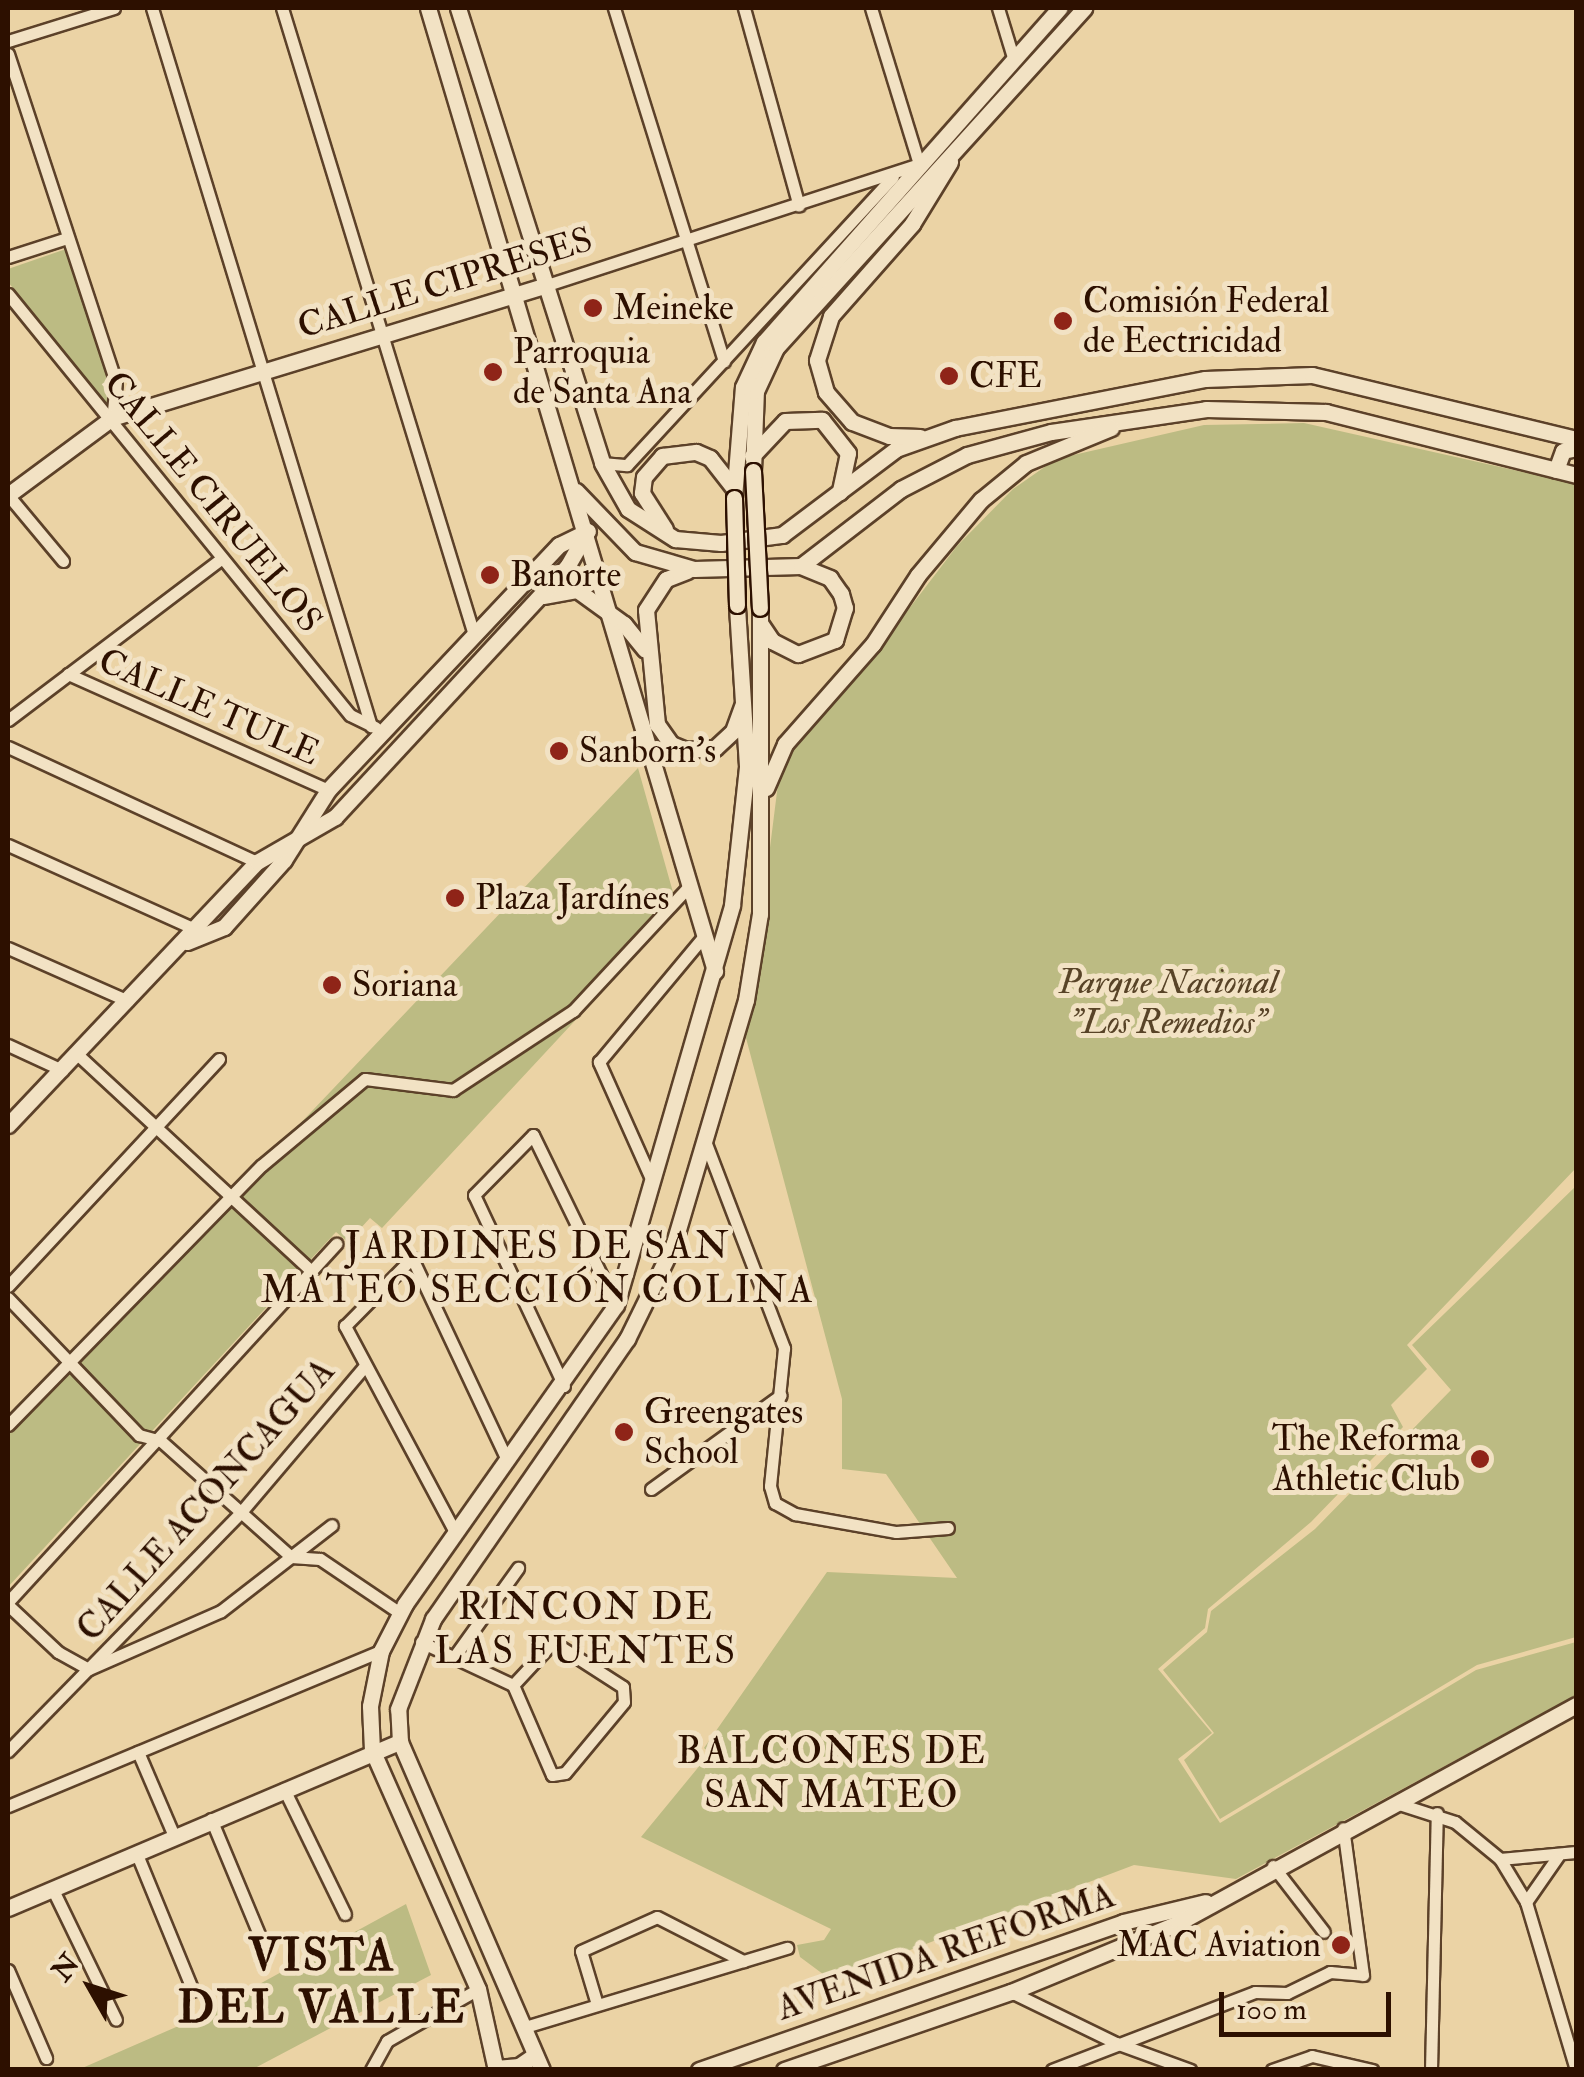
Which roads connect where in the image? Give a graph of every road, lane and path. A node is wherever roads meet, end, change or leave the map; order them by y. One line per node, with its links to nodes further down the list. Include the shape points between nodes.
1 (114, 8): 12 (street)
2 (152, 8): 27 (street)
3 (282, 8): 25 (street)
4 (427, 8): 24 (main road)
5 (458, 8): 22 (main road)
6 (614, 8): 20 (street)
7 (744, 8): 18 (street)
8 (871, 8): 16 (street)
9 (998, 8): 14 (street)
10 (1059, 8): 14 (main road)
11 (1084, 8): 15 (main road)
12 (8, 42)
13 (8, 54): 19 (street)
14 (1014, 57): 16 (main road)
15 (970, 129): 30 (main road, via 912,224 831,316 817,360 826,392 852,422 888,436); 34 (main road, via 776,348 756,391)
16 (918, 164): 17 (street, CALLE CIPRESES); 39 (main road, via 750,364)
17 (896, 174): 18 (street, CALLE CIPRESES); 26 (street)
18 (800, 206): 20 (street, CALLE CIPRESES)
19 (67, 238): 21 (street); 29 (street, via 116,382)
20 (683, 241): 22 (street, CALLE CIPRESES); 26 (street)
21 (8, 256)
22 (547, 285): 24 (main road, CALLE CIPRESES); 33 (main road)
23 (8, 294): 29 (street, CALLE CIRUELOS)
24 (515, 294): 25 (main road, CALLE CIPRESES); 37 (main road)
25 (382, 334): 27 (main road, CALLE CIPRESES); 51 (street)
26 (724, 361): 33 (street, via 627,465)
27 (262, 370): 29 (main road, CALLE CIPRESES); 56 (street)
28 (1136, 417): 35 (main road, via 1206,408 1326,412); 46 (main road, via 1051,432 932,469); 59 (main road, via 1026,463 981,500 918,575 873,644 785,744)
29 (112, 418): 40 (main road, CALLE CIPRESES); 44 (street, CALLE CIRUELOS)
30 (929, 437): 31 (main road, via 1205,379 1271,373 1396,392); 38 (main road, via 882,457)
31 (1576, 439)
32 (1576, 448): 35 (main road, via 1563,451)
33 (602, 463): 42 (main road, via 628,509)
34 (752, 463): 38 (main road, via 784,421 822,420 848,453); 50 (main road, bridge)
35 (1556, 470): 36 (main road)
36 (1576, 475)
37 (576, 491): 41 (main road); 43 (main road)
38 (840, 492): 42 (main road, via 782,535 709,544)
39 (734, 494): 42 (main road, via 710,458 696,452 650,464 646,506); 54 (main road, bridge)
40 (8, 495): 45 (street)
41 (588, 532): 43 (main road); 48 (main road); 49 (main road); 51 (main road, via 559,544)
42 (675, 540)
43 (635, 552): 47 (main road)
44 (222, 558): 53 (street); 56 (street, CALLE CIRUELOS, via 350,715)
45 (63, 561)
46 (800, 566): 47 (main road); 50 (main road, via 830,578 841,594 845,608 834,640 798,654 772,641)
47 (694, 569): 52 (main road, via 666,579 651,597)
48 (537, 599): 49 (main road, via 568,588); 60 (main road, via 335,817)
49 (603, 608): 52 (main road); 63 (main road)
50 (760, 616): 59 (main road)
51 (474, 634): 56 (main road)
52 (647, 653): 54 (main road, via 652,706 671,744 715,748 733,731)
53 (68, 674): 55 (street); 58 (street, CALLE TULE)
54 (745, 698): 67 (main road, via 742,842)
55 (8, 720)
56 (378, 728): 58 (main road)
57 (8, 747): 62 (street)
58 (328, 790): 60 (main road)
59 (763, 796): 75 (main road, via 760,914 746,1000)
60 (297, 838): 62 (main road); 64 (main road, via 236,914)
61 (8, 845): 64 (street)
62 (257, 862): 64 (main road)
63 (688, 886): 65 (main road); 77 (street, via 573,1011 453,1090 365,1080)
64 (200, 932): 68 (main road)
65 (704, 936): 67 (main road); 76 (street, via 599,1062)
66 (8, 948): 68 (street)
67 (716, 975): 76 (main road)
68 (128, 1002): 70 (main road)
69 (8, 1045): 72 (street)
70 (78, 1054): 72 (main road); 74 (street)
71 (219, 1059): 74 (street)
72 (62, 1070): 73 (main road)
73 (8, 1124)
74 (154, 1124): 77 (street); 80 (street)
75 (704, 1137): 86 (street, via 784,1348); 98 (main road, via 674,1242 635,1326)
76 (654, 1186): 82 (main road)
77 (233, 1196): 79 (street); 83 (street)
78 (336, 1244): 79 (street)
79 (311, 1271): 88 (street)
80 (8, 1286)
81 (8, 1298): 83 (street)
82 (616, 1305): 85 (main road); 85 (street, via 533,1135 474,1195)
83 (70, 1359): 87 (street); 88 (street, via 139,1435)
84 (364, 1367): 89 (street, via 345,1326 412,1258); 91 (street, CALLE ACONCAGUA); 94 (street)
85 (564, 1386): 89 (main road)
86 (781, 1395): 90 (street); 93 (street, via 770,1486 775,1503 795,1514 896,1532)
87 (8, 1425)
88 (160, 1442): 91 (street); 99 (street)
89 (507, 1460): 94 (main road)
90 (651, 1489)
91 (241, 1512): 95 (street); 105 (street, CALLE ACONCAGUA)
92 (332, 1525): 95 (street)
93 (948, 1528)
94 (455, 1532): 97 (main road)
95 (291, 1557): 100 (street, via 320,1559); 105 (street, via 220,1612)
96 (518, 1568): 104 (street)
97 (418, 1585): 98 (main road, via 424,1598); 100 (main road)
98 (444, 1602): 101 (main road)
99 (8, 1604): 105 (street, via 58,1652)
100 (402, 1609): 101 (main road); 103 (main road)
101 (433, 1619): 102 (main road)
102 (421, 1642): 104 (street); 108 (main road, via 398,1709)
103 (381, 1651): 109 (main road, via 370,1706); 111 (street)
104 (454, 1657): 106 (street)
105 (89, 1669): 110 (street, CALLE ACONCAGUA)
106 (513, 1685): 106 (street, via 552,1775 565,1773 625,1694 554,1642)
107 (1576, 1705): 114 (main road, AVENIDA REFORMA)
108 (400, 1742): 109 (main road); 113 (main road)
109 (372, 1750): 112 (main road); 116 (main road)
110 (8, 1751)
111 (138, 1752): 115 (street); 120 (street)
112 (284, 1788): 118 (main road); 130 (street)
113 (422, 1797): 116 (main road); 143 (main road)
114 (1392, 1802): 117 (street); 119 (main road, AVENIDA REFORMA)
115 (8, 1806)
116 (396, 1807): 136 (main road)
117 (1437, 1813): 124 (street); 157 (street)
118 (211, 1819): 120 (main road); 133 (street)
119 (1343, 1828): 125 (main road, AVENIDA REFORMA); 145 (street, via 1366,1968 1357,1978 1330,1972 1297,1990 1255,1992)
120 (174, 1836): 121 (main road)
121 (136, 1852): 126 (main road); 137 (street)
122 (1576, 1852): 123 (street)
123 (1558, 1856): 124 (street); 128 (street)
124 (1500, 1859): 128 (street)
125 (1272, 1866): 127 (main road, AVENIDA REFORMA); 131 (street)
126 (52, 1890): 129 (main road); 141 (street)
127 (1215, 1901): 138 (main road, AVENIDA REFORMA, via 1123,1922); 139 (main road, AVENIDA REFORMA, via 1178,1923)
128 (1526, 1902): 158 (street)
129 (8, 1908)
130 (345, 1914)
131 (1324, 1932)
132 (787, 1948): 134 (street)
133 (265, 1949)
134 (743, 1961): 140 (street); 140 (street, via 657,1917 581,1950)
135 (8, 1970): 146 (street)
136 (478, 1990): 149 (main road); 150 (street, via 387,2041)
137 (193, 1991)
138 (922, 1991): 142 (main road); 144 (main road, AVENIDA REFORMA)
139 (1011, 1992): 142 (main road, AVENIDA REFORMA); 145 (street)
140 (596, 2000): 143 (street)
141 (116, 2020)
142 (932, 2021): 148 (main road, AVENIDA REFORMA)
143 (525, 2027): 147 (main road)
144 (794, 2037): 148 (main road, via 809,2045); 151 (main road, AVENIDA REFORMA)
145 (1116, 2044): 153 (street); 154 (street)
146 (46, 2058)
147 (538, 2062): 149 (main road)
148 (806, 2062): 152 (main road, AVENIDA REFORMA)
149 (496, 2069)
150 (371, 2070)
151 (699, 2070)
152 (784, 2070)
153 (1052, 2070)
154 (1190, 2070)
155 (1272, 2070): 156 (street, via 1312,2056)
156 (1372, 2070)
157 (1432, 2070)
158 (1576, 2070)

